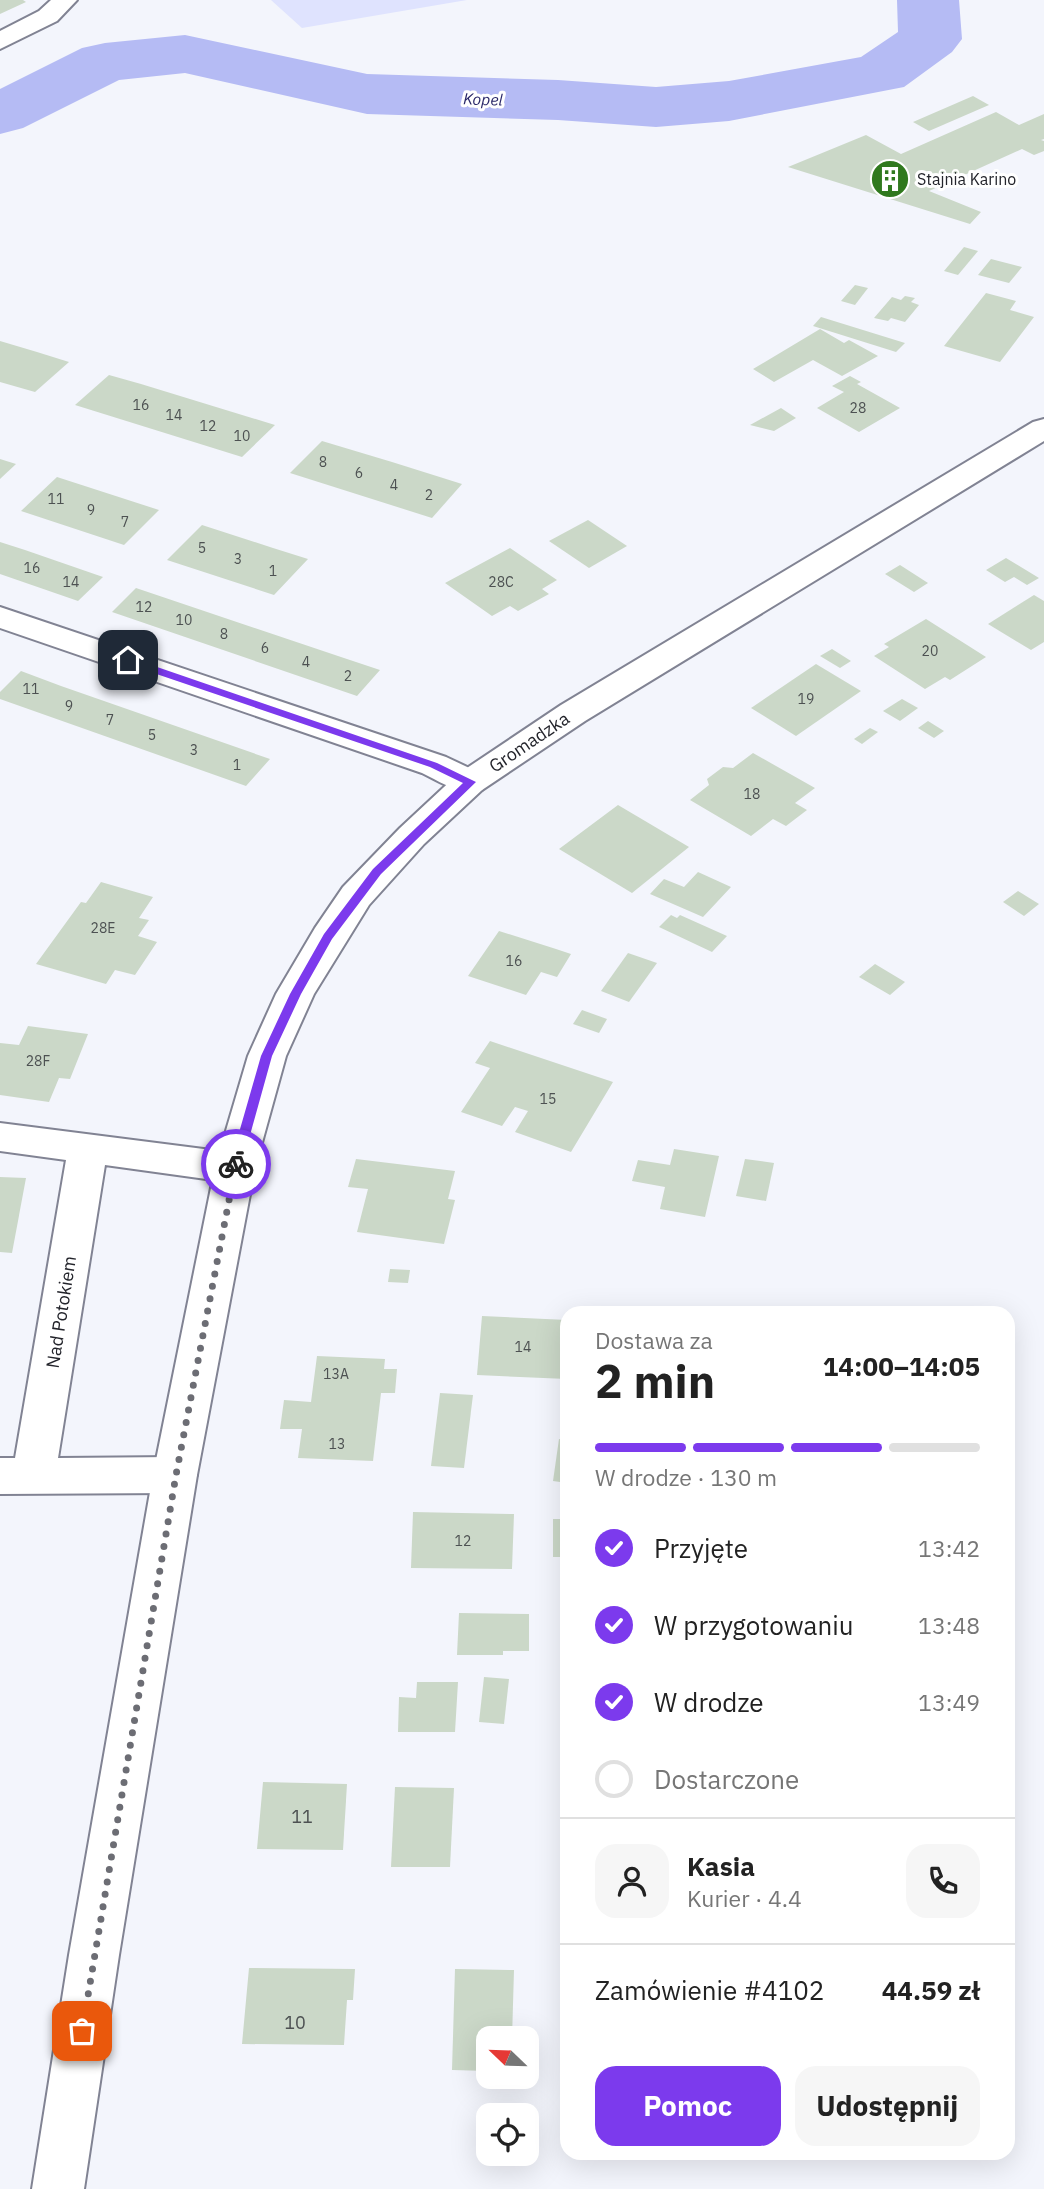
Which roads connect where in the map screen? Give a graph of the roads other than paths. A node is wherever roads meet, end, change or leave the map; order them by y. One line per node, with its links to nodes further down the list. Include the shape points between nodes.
1 (65, 0): 2 (street, via 48,16)
2 (0, 41)
3 (1044, 428): 5 (street, Gromadzka, via 573,713)
4 (0, 617): 5 (street, via 433,765)
5 (470, 782): 8 (street, Gromadzka, via 377,872 328,937 267,1056)
6 (0, 1137): 7 (street)
7 (88, 1149): 8 (street); 9 (street, Nad Potokiem)
8 (235, 1168): 10 (street, Gromadzka)
9 (17, 1475): 10 (street)
10 (176, 1475): 11 (street, Gromadzka)
11 (58, 2189)

